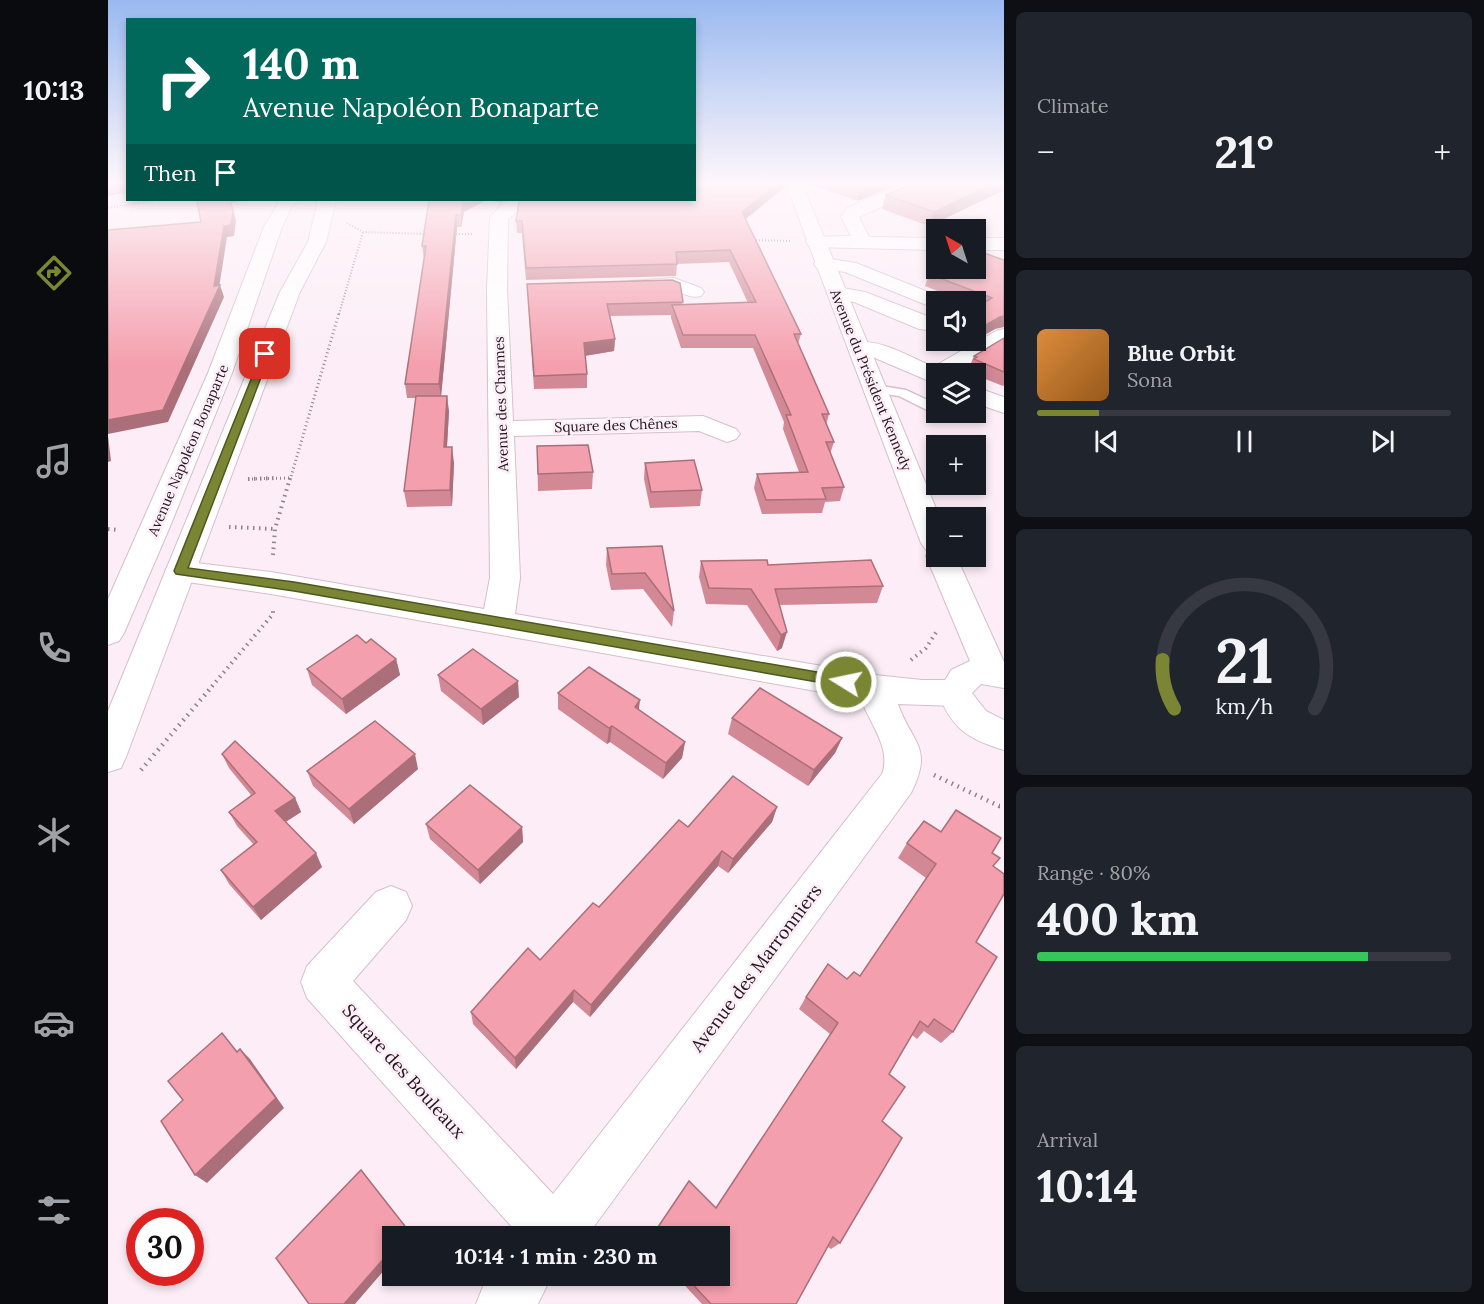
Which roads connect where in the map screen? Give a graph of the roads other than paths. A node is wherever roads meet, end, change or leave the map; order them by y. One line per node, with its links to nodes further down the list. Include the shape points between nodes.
1 (276, 245): 27 (street, Avenue Napoléon Bonaparte)
2 (285, 245): 8 (street, Avenue Napoléon Bonaparte)
3 (316, 245): 8 (street, Avenue Napoléon Bonaparte)
4 (501, 245): 21 (street, Avenue des Charmes, via 509,289)
5 (817, 245): 6 (street, Avenue du Président Kennedy)
6 (824, 264): 10 (street, Avenue du Président Kennedy); 11 (street, via 849,267)
7 (615, 286): 9 (street, via 674,284)
8 (290, 292): 25 (street, Avenue Napoléon Bonaparte)
9 (694, 292)
10 (837, 293): 12 (street, via 858,296); 14 (street, Avenue du Président Kennedy)
11 (926, 298)
12 (926, 324)
13 (1004, 336): 15 (street)
14 (860, 348): 16 (street, via 872,349); 17 (street, Avenue du Président Kennedy)
15 (956, 363)
16 (926, 371)
17 (874, 389): 19 (lane, via 902,393); 23 (street, Avenue du Président Kennedy)
18 (986, 399): 20 (street)
19 (926, 404)
20 (1004, 406)
21 (502, 429): 22 (street, Square des Chênes, via 703,423); 26 (street, Avenue des Charmes, via 505,578)
22 (727, 434)
23 (926, 518)
24 (946, 567): 28 (street, via 968,622)
25 (180, 571): 26 (street); 32 (street, Avenue Napoléon Bonaparte)
26 (498, 621): 29 (street)
27 (108, 633)
28 (998, 673): 30 (street, via 969,675 960,680)
29 (875, 687): 30 (street); 35 (street, Avenue des Marronniers, via 899,742 904,765 898,782)
30 (955, 693): 31 (street, via 967,716)
31 (1004, 735)
32 (108, 757)
33 (391, 906): 34 (street, Square des Bouleaux, via 323,982)
34 (525, 1226)
35 (561, 1226)
36 (517, 1286): 37 (street, Avenue des Marronniers)
37 (504, 1304)

